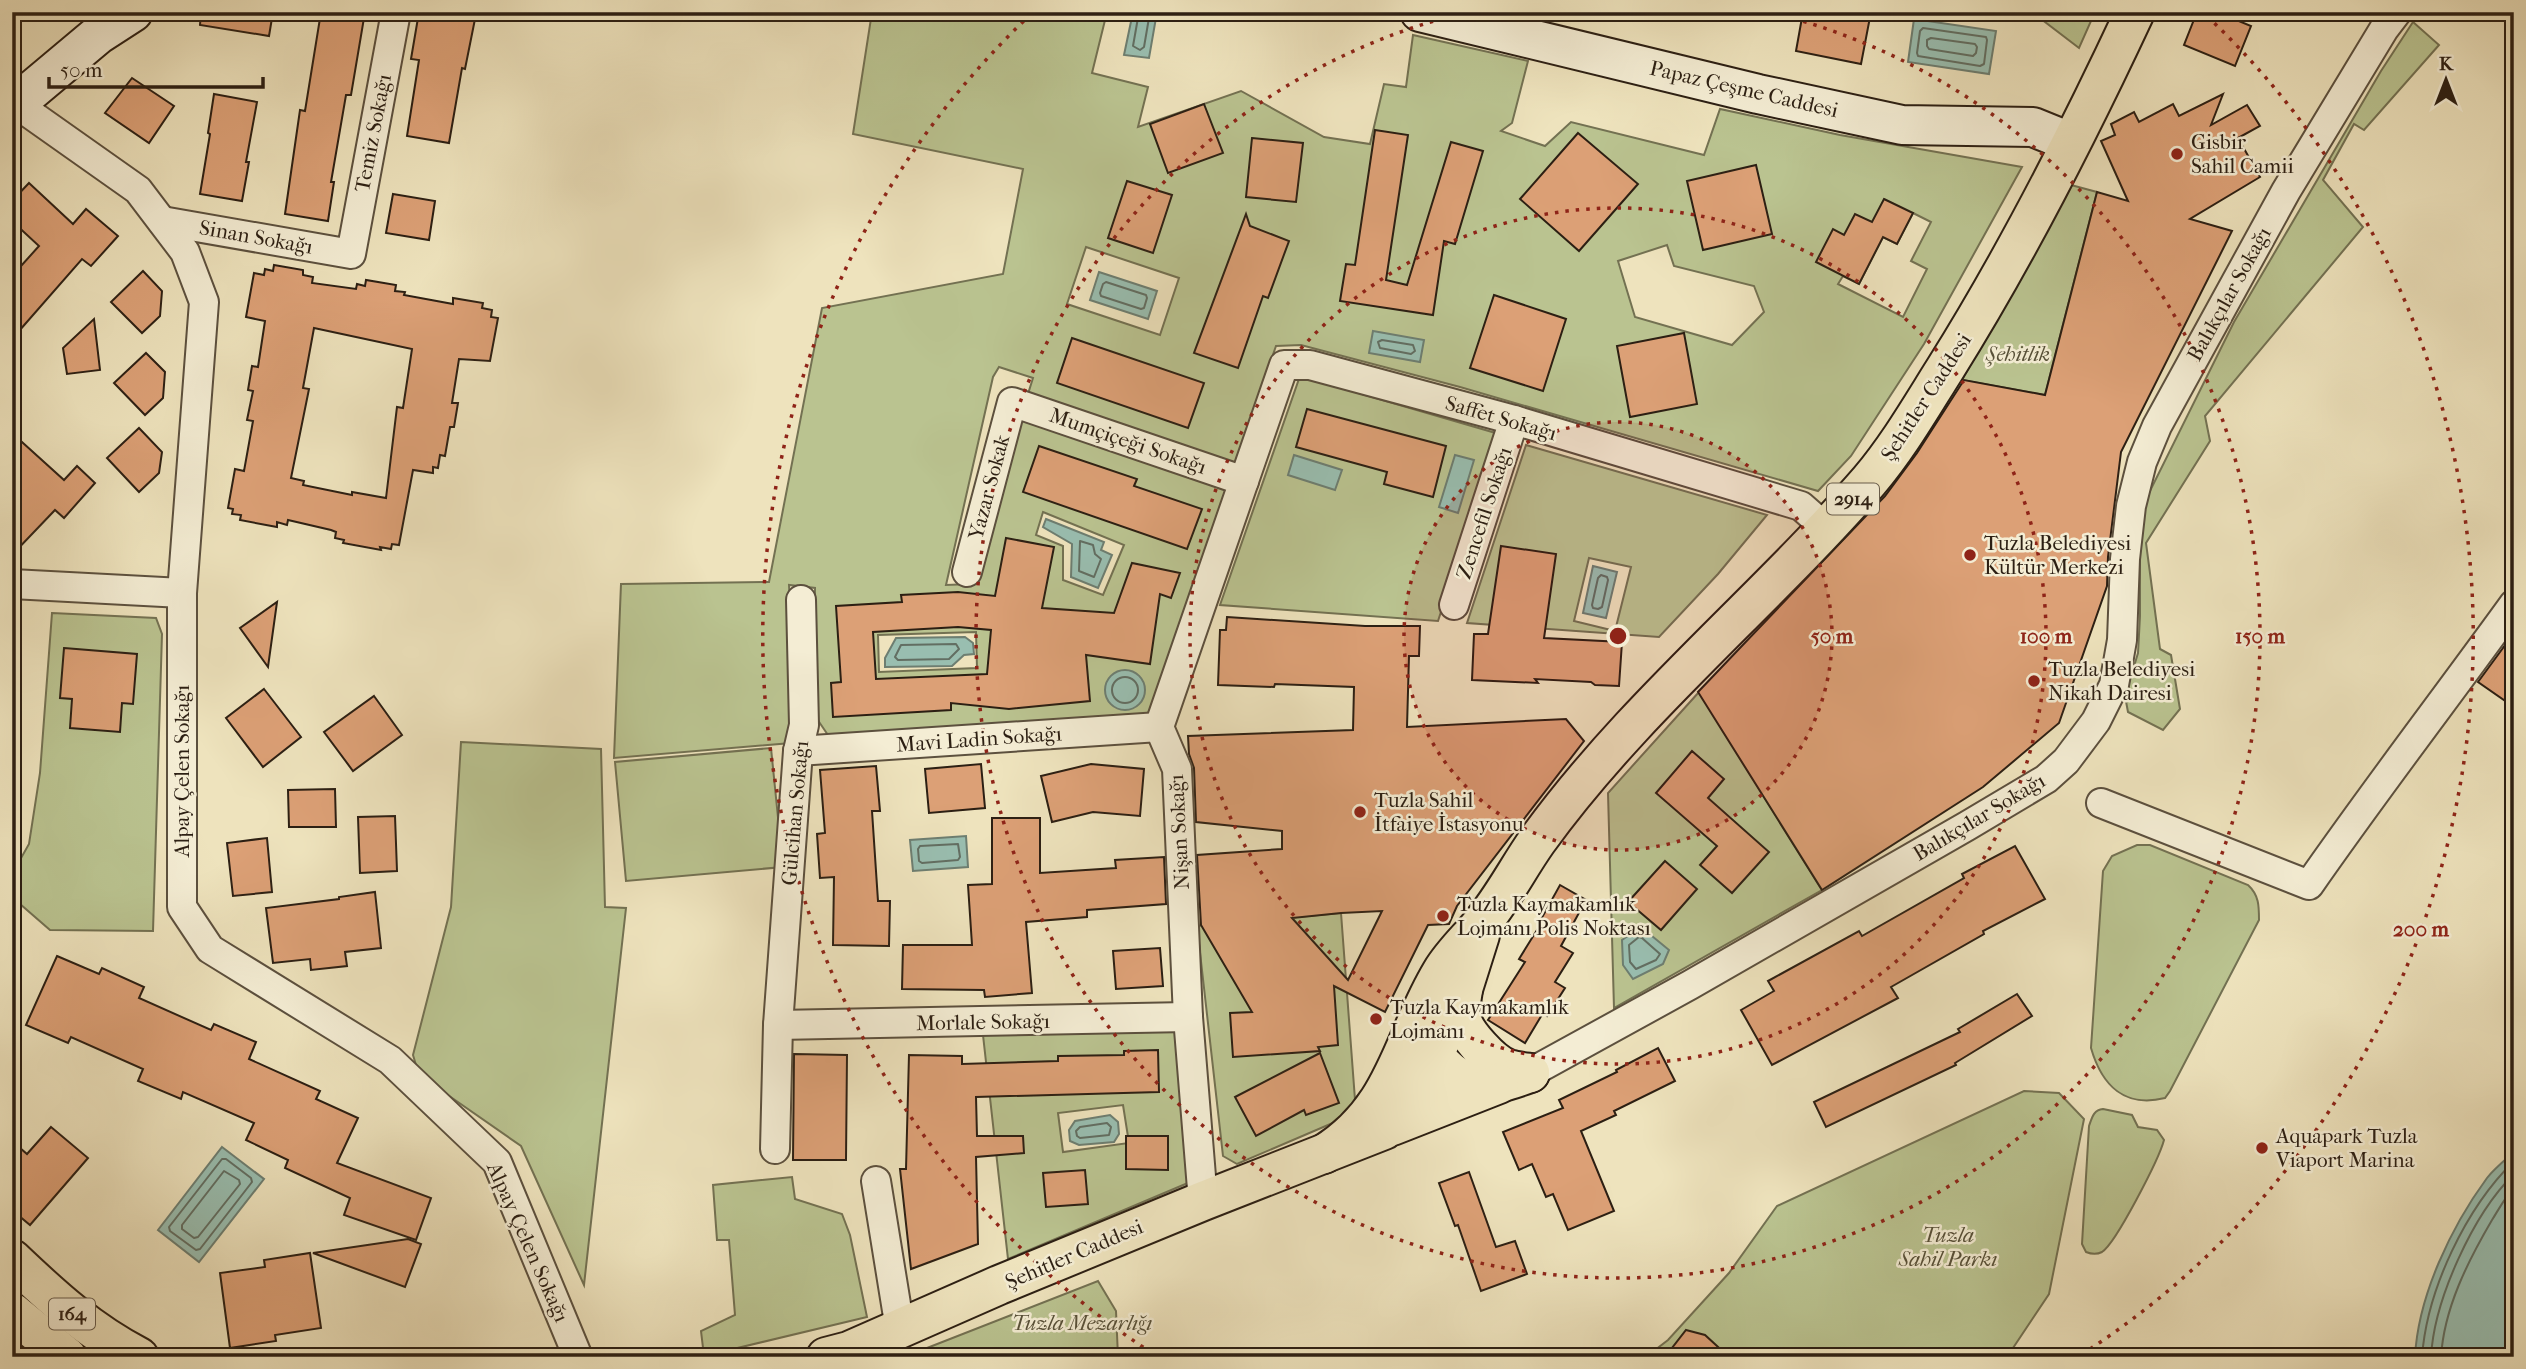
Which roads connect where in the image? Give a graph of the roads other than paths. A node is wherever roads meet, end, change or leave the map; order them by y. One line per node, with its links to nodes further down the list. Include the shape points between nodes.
1 (134, 12): 6 (street)
2 (396, 12): 10 (street, Temiz Sokağı)
3 (1420, 12): 8 (street, Papaz Çeşme Caddesi, via 1902,125 2033,127)
4 (2134, 12): 8 (main road, Şehitler Caddesi / 2914)
5 (2397, 12): 28 (street, Balıkçılar Sokağı, via 2286,191 2157,426 2131,506 2122,640 2114,685 2096,721 2066,761 2046,779 1690,985)
6 (101, 23): 7 (street)
7 (14, 104): 9 (street, Alpay Çelen Sokağı, via 138,190)
8 (2070, 142): 14 (main road, Şehitler Caddesi / 2914, via 1993,293 1887,458)
9 (162, 221): 10 (street, Sinan Sokağı); 17 (street, Alpay Çelen Sokağı, via 185,252 205,302)
10 (351, 254)
11 (1012, 402): 13 (street, Mumçiçeği Sokağı); 15 (street, Yazar Sokak)
12 (1514, 420): 13 (street, Saffet Sokağı, via 1310,365 1284,365); 14 (street, Saffet Sokağı, via 1801,506); 20 (street, Zencefil Sokağı)
13 (1244, 481): 21 (street)
14 (1826, 528): 24 (main road, Şehitler Caddesi / 2914, via 1620,740 1454,954)
15 (967, 572)
16 (12, 584): 17 (street)
17 (182, 593): 39 (street, Alpay Çelen Sokağı, via 183,907 209,948 390,1060 497,1162)
18 (801, 600): 22 (street, Gülcihan Sokağı, via 804,725)
19 (2514, 604): 23 (street, via 2309,885)
20 (1454, 605)
21 (1159, 727): 22 (street, Mavi Ladin Sokağı); 25 (street, Nişan Sokağı, via 1177,769)
22 (799, 751): 26 (street, Gülcihan Sokağı)
23 (2101, 803)
24 (1446, 992): 27 (main road, Şehitler Caddesi / 2914); 28 (main road, via 1460,1007 1466,1029)
25 (1188, 1017): 26 (street, Morlale Sokağı); 33 (street, Nişan Sokağı)
26 (778, 1025): 30 (street, Gülcihan Sokağı)
27 (1425, 1053): 28 (main road, via 1468,1083 1483,1085); 29 (main road, Şehitler Caddesi / 2914, via 1411,1104); 31 (main road, Şehitler Caddesi / 2914, via 1389,1086 1367,1118)
28 (1516, 1078): 29 (main road)
29 (1384, 1129): 31 (main road, Şehitler Caddesi / 2914)
30 (775, 1149)
31 (1324, 1154): 33 (main road, Şehitler Caddesi)
32 (876, 1181): 36 (street)
33 (1203, 1201): 36 (main road, Şehitler Caddesi)
34 (12, 1259): 38 (main road, 164, via 64,1308)
35 (12, 1312): 37 (main road, 164)
36 (900, 1329): 40 (main road, Şehitler Caddesi)
37 (67, 1357)
38 (139, 1357)
39 (578, 1357)
40 (826, 1357)

